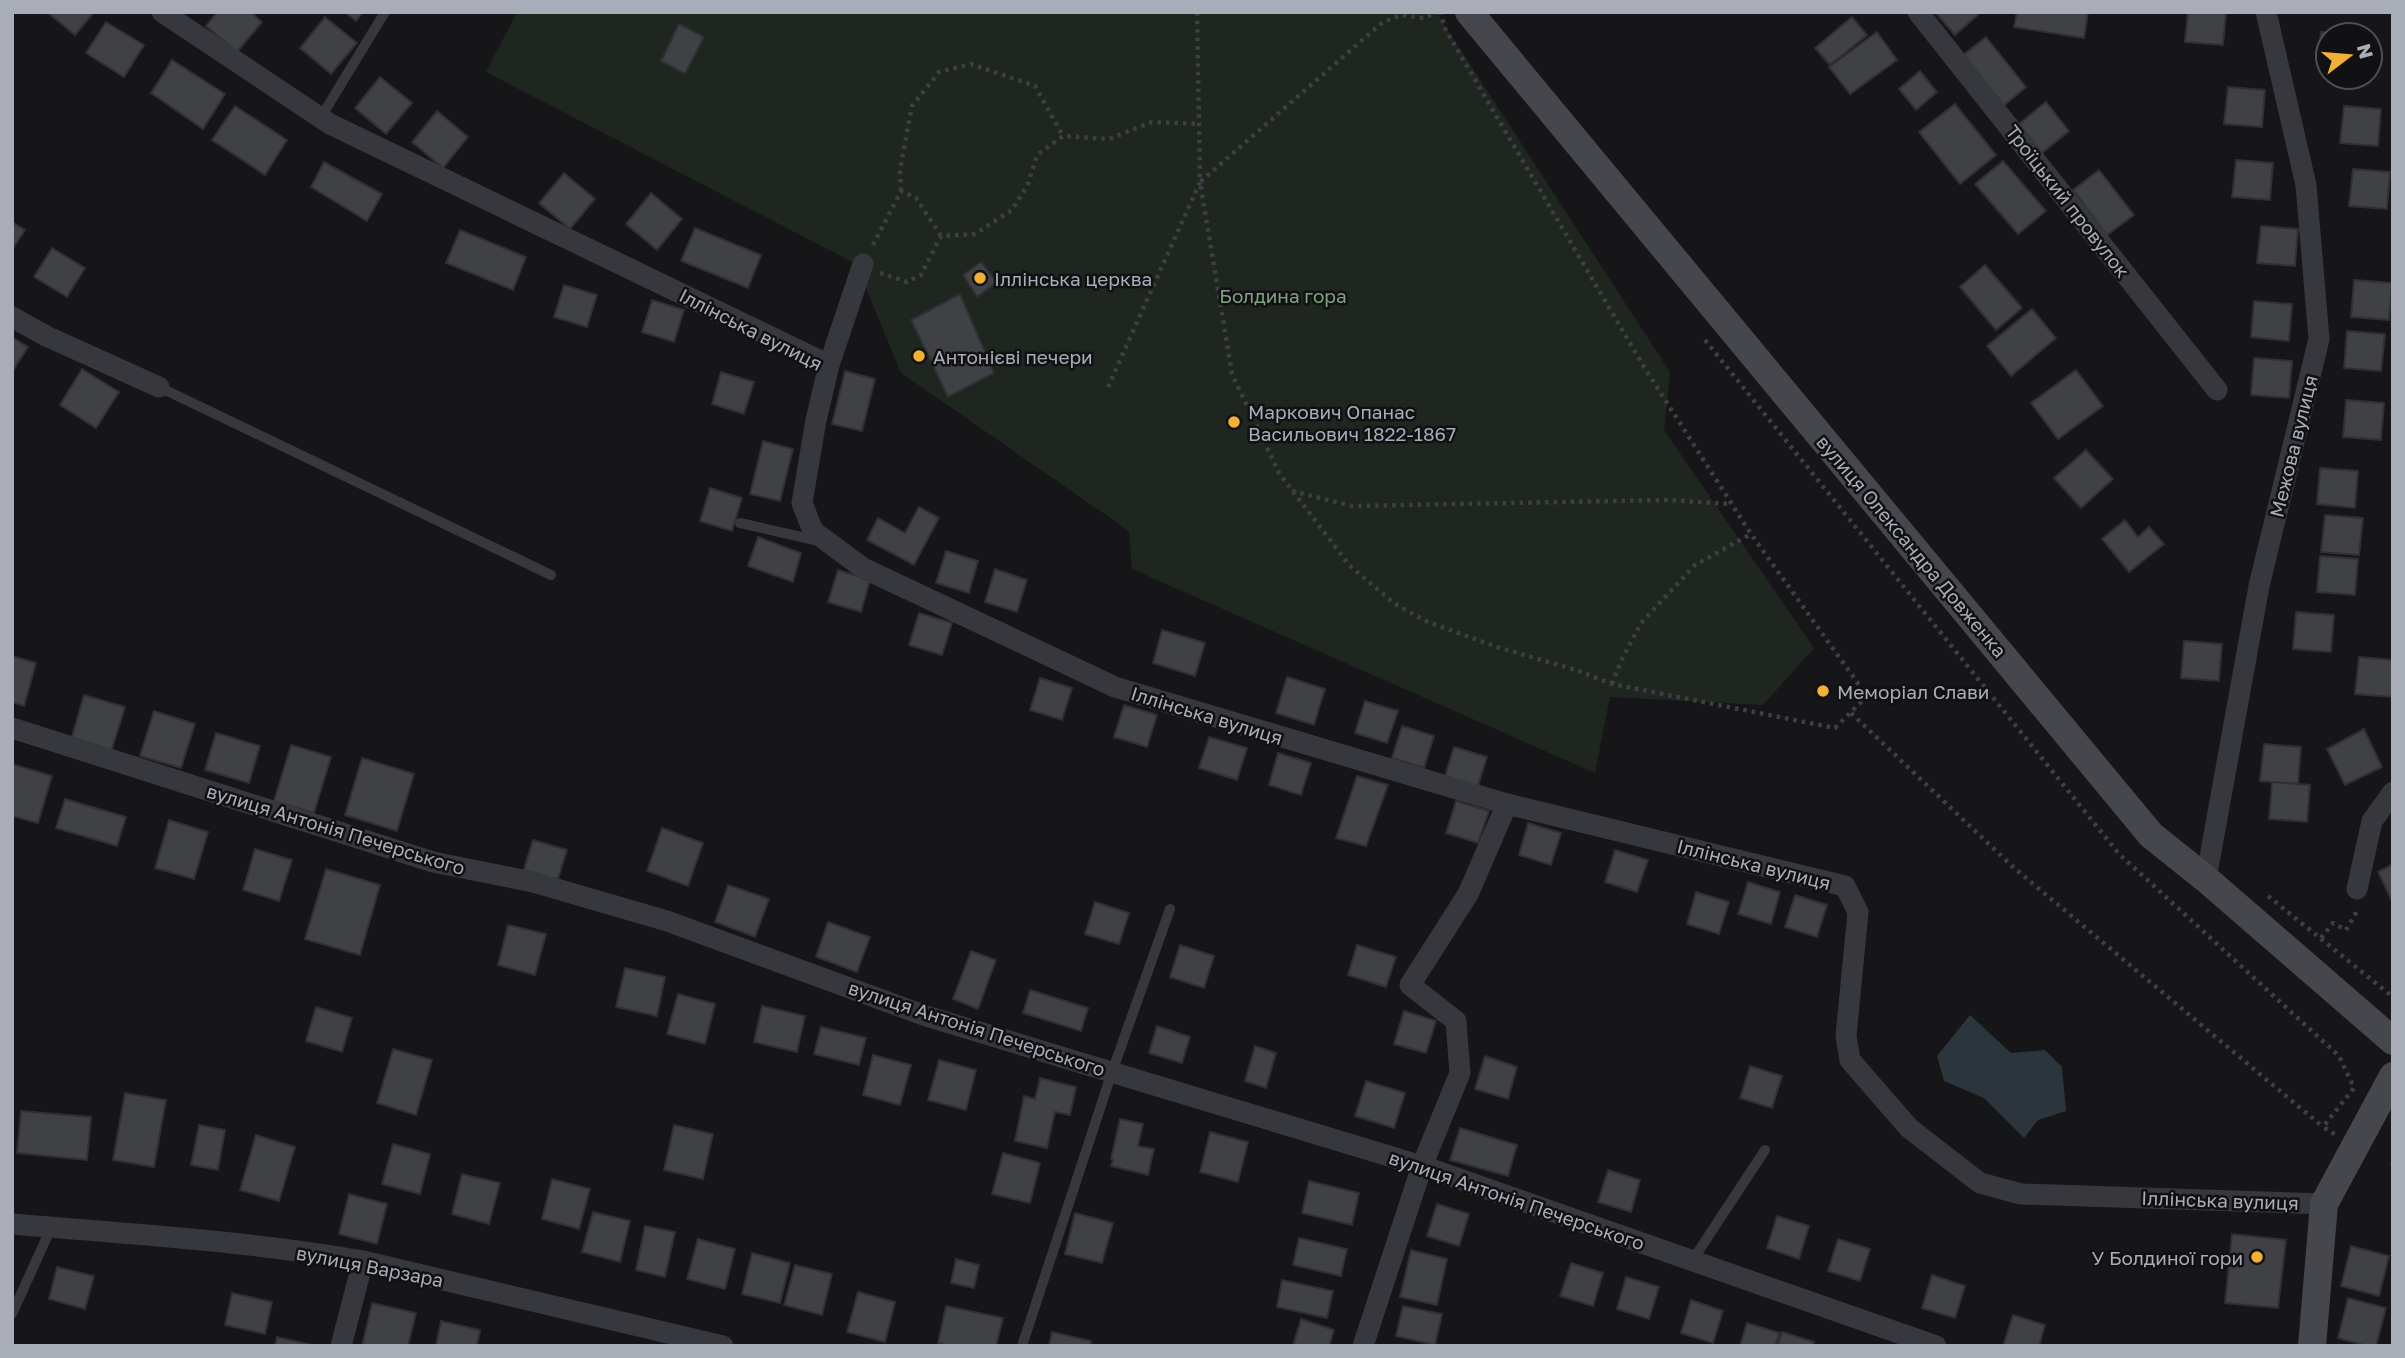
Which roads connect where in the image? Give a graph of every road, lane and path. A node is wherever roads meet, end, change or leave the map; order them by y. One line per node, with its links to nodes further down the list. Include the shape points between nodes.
1 (162, 12): 8 (street, Іллінська вулиця)
2 (385, 12): 8 (lane)
3 (1197, 12): 9 (path)
4 (1440, 12): 11 (path, via 1423,18 1401,15 1383,22); 22 (path, via 1444,27 1644,368)
5 (1469, 12): 32 (main road, вулиця Олександра Довженка, via 2151,835)
6 (1918, 12): 20 (street, Троїцький провулок)
7 (2266, 12): 32 (street, Межова вулиця, via 2306,186 2319,339 2259,586)
8 (321, 117): 17 (street, Іллінська вулиця)
9 (1199, 124): 10 (path, via 1152,122 1109,139); 11 (path)
10 (1063, 135): 12 (path, via 1035,86 971,64 939,72 912,106 900,169); 13 (path, via 1037,155 1028,184 1012,210 975,234)
11 (1200, 182): 19 (path); 21 (path, via 1232,374)
12 (901, 191): 13 (path, via 916,198); 14 (path)
13 (942, 236): 15 (path, via 921,275)
14 (863, 264): 17 (street)
15 (907, 282)
16 (12, 317): 18 (street)
17 (830, 365): 25 (street, Іллінська вулиця, via 802,503 813,531)
18 (159, 387): 26 (lane)
19 (1108, 387)
20 (2217, 390)
21 (1291, 491): 22 (path, via 1352,506 1667,500); 27 (path, via 1349,565 1395,604 1428,622)
22 (1732, 504): 24 (path)
23 (740, 523): 25 (lane)
24 (1751, 534): 27 (path, via 1695,565 1641,623); 28 (path, via 1867,696)
25 (829, 543): 31 (street, Іллінська вулиця, via 863,568 1115,687)
26 (551, 575)
27 (1612, 684): 28 (path, via 1835,728)
28 (1851, 713): 41 (path, via 2013,867)
29 (12, 728): 39 (street, вулиця Антонія Печерського, via 433,862 533,882 667,921 926,1016)
30 (2393, 792): 34 (street, via 2372,821)
31 (1507, 804): 43 (street, via 1468,894 1410,985 1456,1021 1460,1073); 44 (street, Іллінська вулиця, via 1845,886 1858,912 1846,1036 1850,1060 1909,1128 1980,1183 2021,1194)
32 (2206, 878): 38 (main road, вулиця Олександра Довженка)
33 (2261, 890): 36 (path)
34 (2357, 890): 36 (path, via 2355,915 2346,930 2333,923)
35 (1170, 909): 39 (lane)
36 (2321, 938): 37 (path)
37 (2393, 997)
38 (2393, 1041)
39 (1112, 1072): 43 (street, вулиця Антонія Печерського); 52 (lane)
40 (2393, 1076): 44 (main road)
41 (2323, 1127)
42 (1765, 1150): 48 (lane)
43 (1422, 1166): 48 (street, вулиця Антонія Печерського); 53 (street)
44 (2325, 1204): 55 (main road)
45 (12, 1224): 46 (street, вулиця Варзара)
46 (51, 1228): 47 (street, вулиця Варзара, via 314,1252); 49 (lane)
47 (363, 1261): 50 (street); 51 (street, вулиця Варзара)
48 (1692, 1261): 54 (street, вулиця Антонія Печерського)
49 (12, 1314)
50 (341, 1346)
51 (723, 1346)
52 (1022, 1346)
53 (1363, 1346)
54 (1936, 1346)
55 (2312, 1346)

